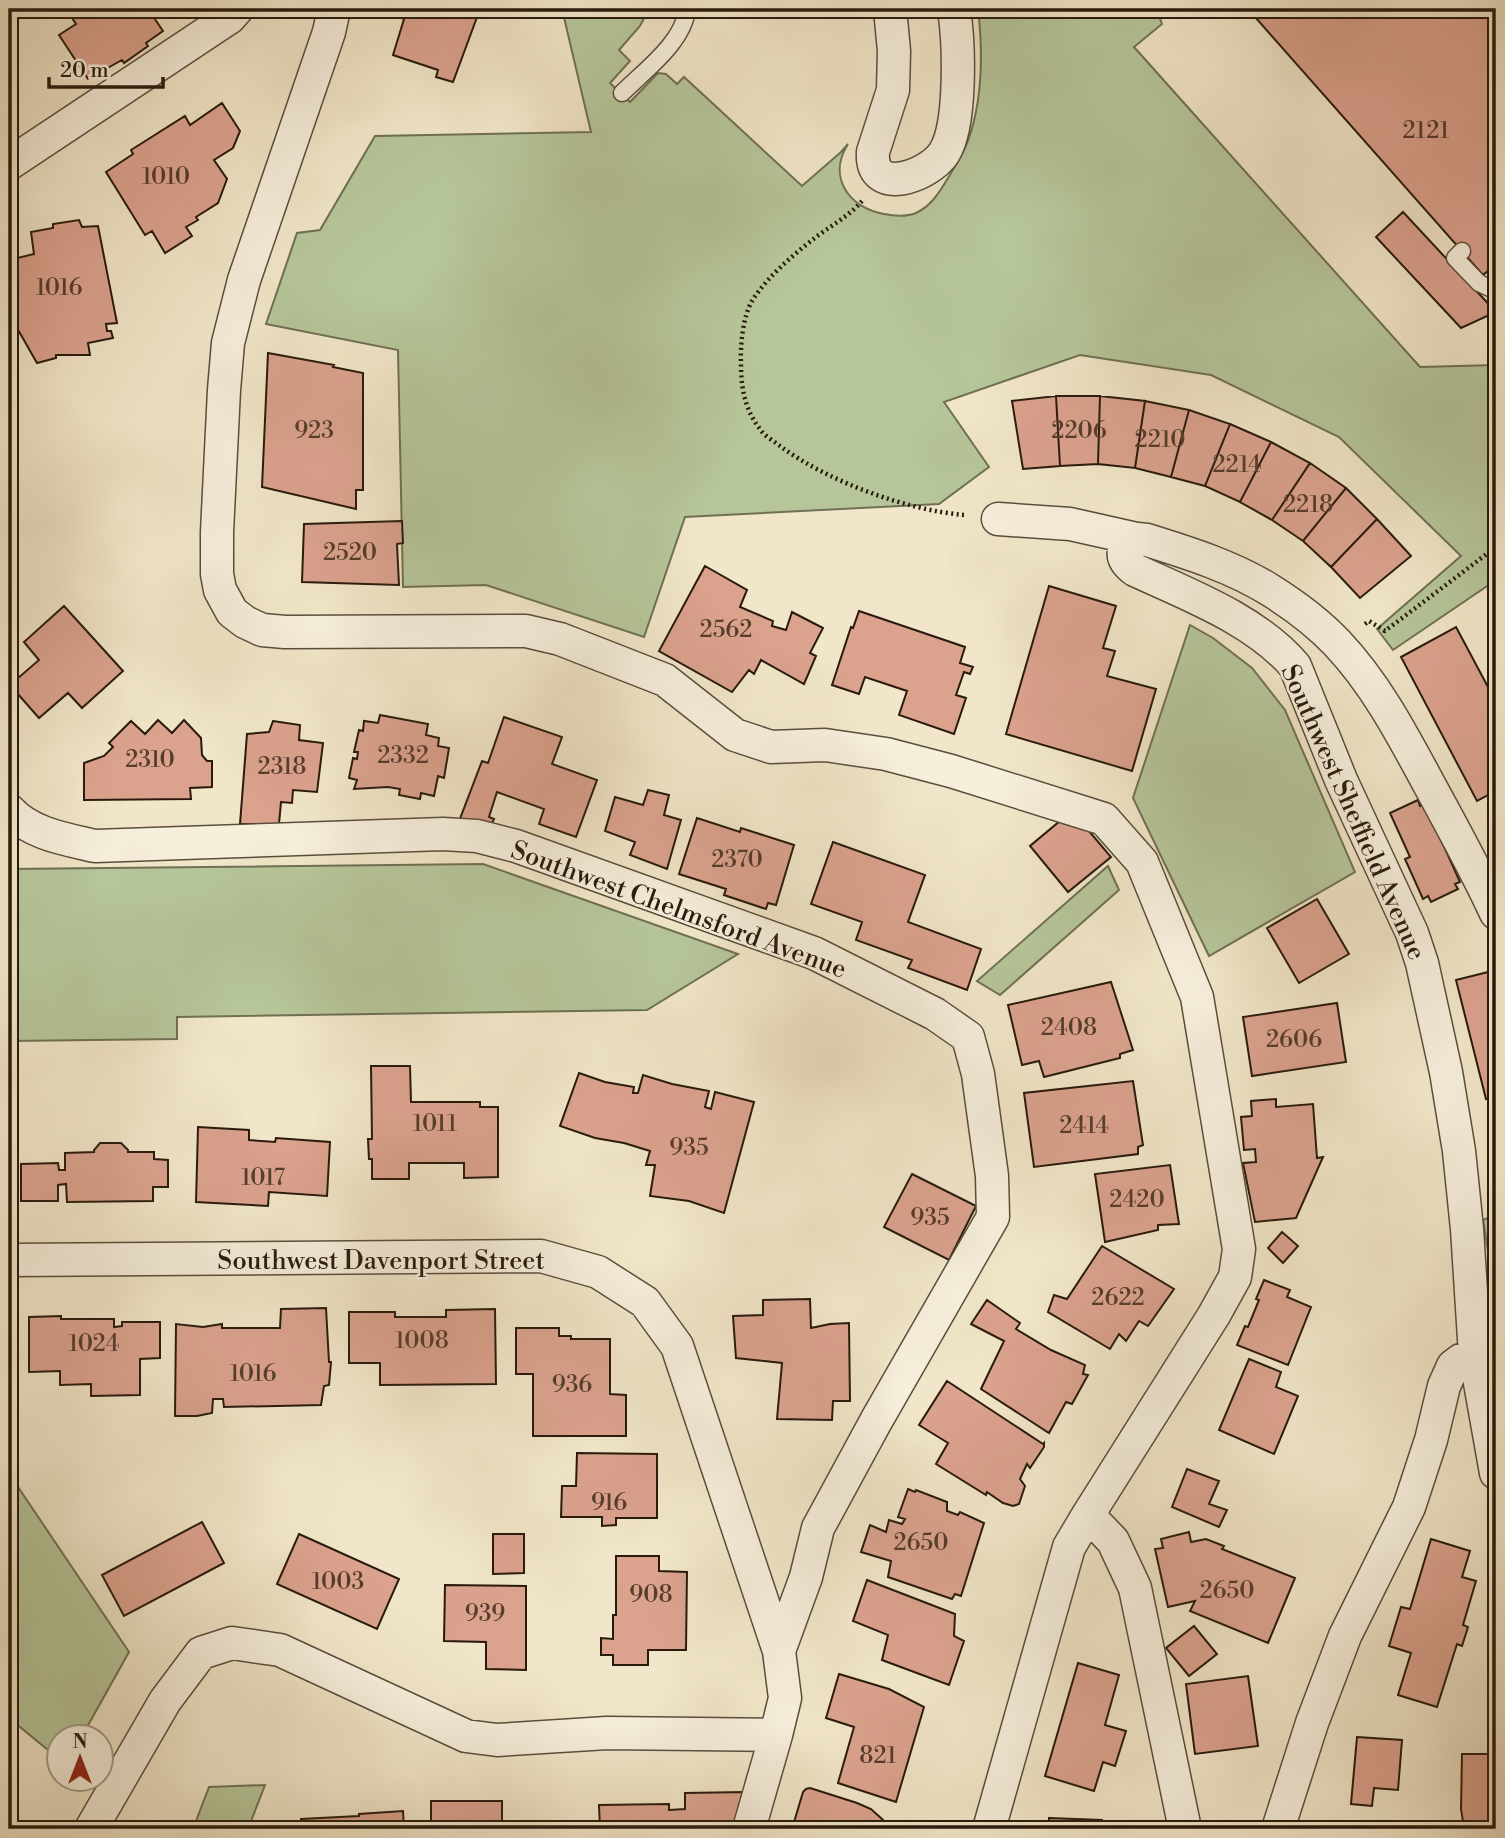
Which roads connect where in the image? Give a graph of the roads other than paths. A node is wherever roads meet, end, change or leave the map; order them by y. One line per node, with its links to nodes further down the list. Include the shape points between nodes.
1 (237, 9): 7 (street)
2 (334, 9): 17 (street, via 255,245 228,343 218,506 220,590 232,612 262,630 526,631 560,639 665,680 735,735 771,747 825,745 886,754 1104,819 1143,862 1197,996 1239,1249 1235,1277 1214,1315)
3 (687, 9): 6 (lane, via 670,46)
4 (890, 9): 5 (street, via 893,90 873,160 883,176 901,180 918,174 943,155 948,144 959,68)
5 (954, 9)
6 (622, 93)
7 (9, 164)
8 (1462, 251): 9 (lane, via 1455,258 1479,284)
9 (1496, 291)
10 (998, 519): 11 (street, via 1070,524)
11 (1137, 539): 13 (street, via 1233,570 1268,589 1336,642 1399,729); 15 (street, Southwest Sheffield Avenue, via 1125,549 1127,565 1248,627 1295,666 1341,780 1412,933 1432,1002 1459,1151)
12 (9, 810): 18 (street, Southwest Chelmsford Avenue, via 48,835 95,846 477,836 814,953 934,1014 968,1037 984,1112 993,1217 818,1528)
13 (1496, 913)
14 (9, 1260): 18 (street, Southwest Davenport Street, via 541,1256 598,1272 645,1302 677,1346)
15 (1475, 1355): 16 (street, Southwest Sheffield Avenue); 24 (street, via 1453,1366 1444,1385 1409,1507 1345,1636)
16 (1496, 1473)
17 (1087, 1515): 22 (street, via 1069,1547); 23 (street, via 1113,1541 1135,1588)
18 (779, 1651): 19 (street, Southwest Davenport Street, via 785,1698)
19 (776, 1735): 20 (street, via 607,1733 497,1740 466,1736 280,1650 232,1643 201,1653 165,1701); 21 (street, Southwest Davenport Street)
20 (91, 1829)
21 (749, 1829)
22 (989, 1829)
23 (1185, 1829)
24 (1278, 1829)

